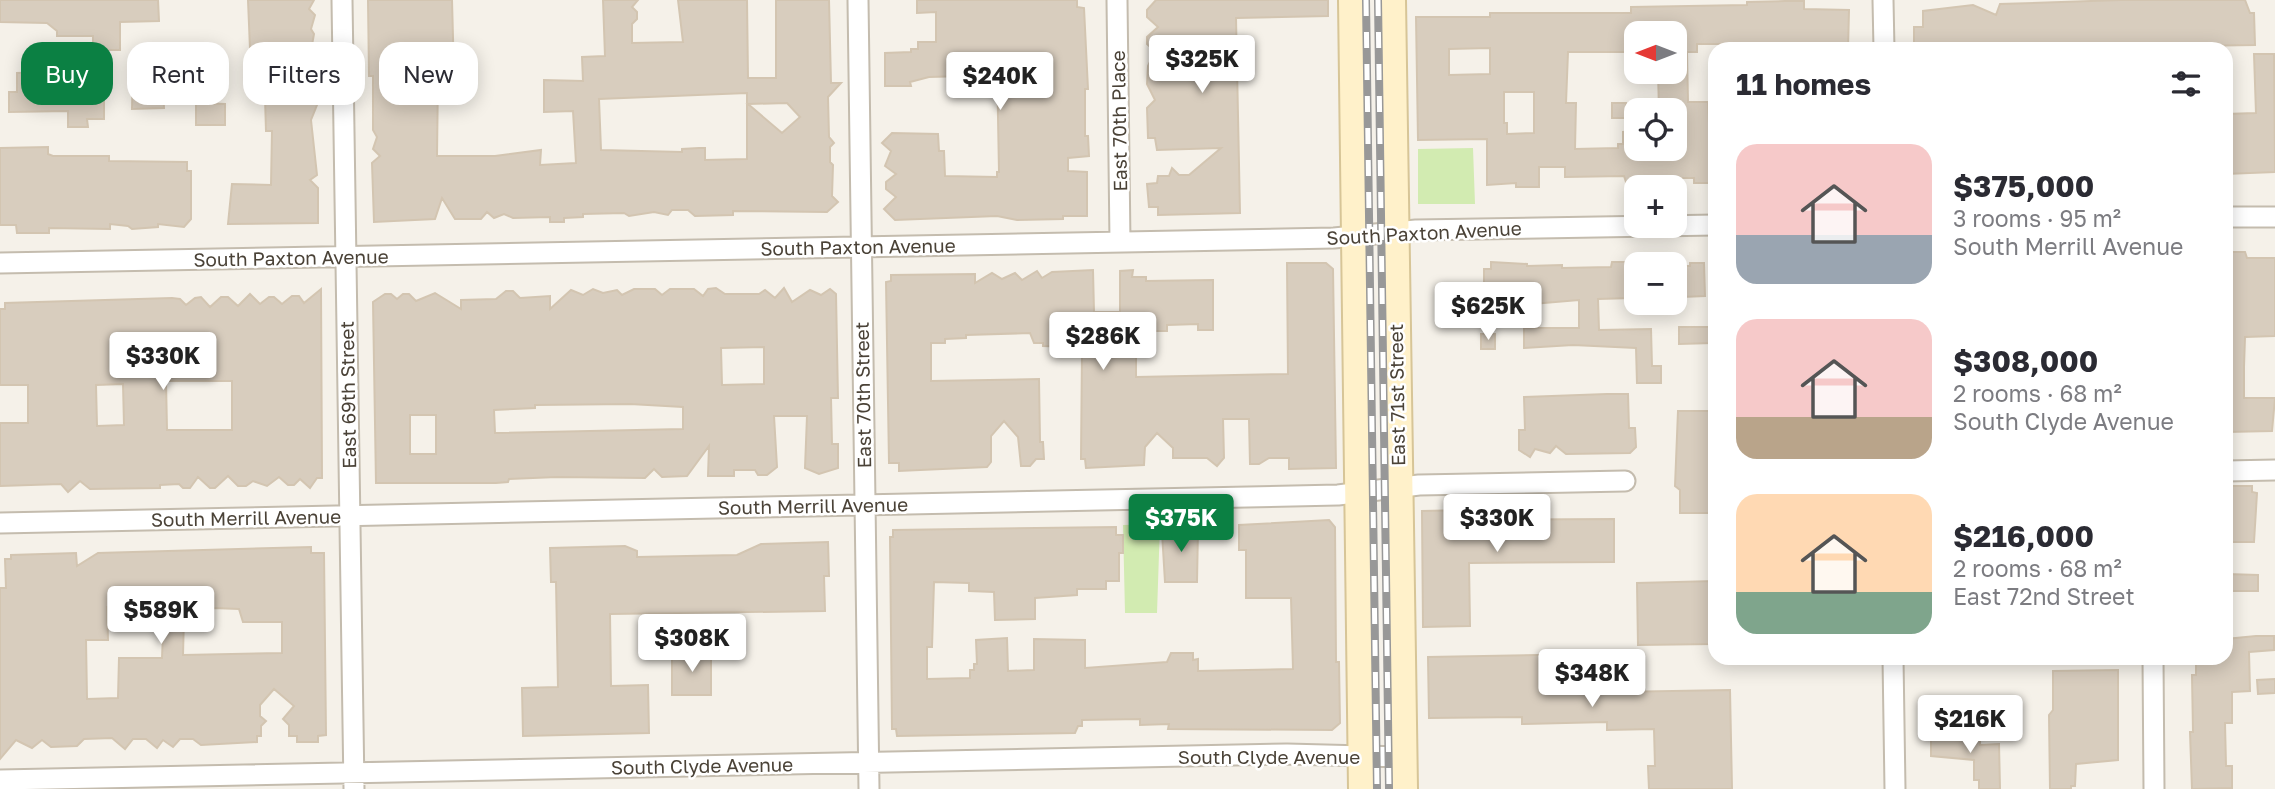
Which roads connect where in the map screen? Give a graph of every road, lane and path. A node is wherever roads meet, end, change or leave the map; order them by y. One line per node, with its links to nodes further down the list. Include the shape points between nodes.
1 (342, 0): 15 (street, East 69th Street)
2 (858, 0): 14 (street, East 70th Street)
3 (1117, 0): 13 (street, East 70th Place)
4 (1353, 0): 12 (main road, East 71st Street)
5 (1391, 0): 11 (main road, East 71st Street)
6 (1883, 0): 7 (street)
7 (1884, 42)
8 (2275, 216): 9 (street)
9 (2233, 217)
10 (1708, 225): 11 (street, South Paxton Avenue)
11 (1395, 232): 12 (street, South Paxton Avenue); 20 (main road, East 71st Street)
12 (1356, 234): 13 (street, South Paxton Avenue); 21 (main road, East 71st Street)
13 (1120, 242): 14 (street, South Paxton Avenue)
14 (861, 247): 15 (street, South Paxton Avenue); 22 (street, East 70th Street)
15 (346, 257): 16 (street, South Paxton Avenue); 23 (street, East 69th Street)
16 (0, 263)
17 (2275, 470): 18 (street)
18 (2233, 471)
19 (1625, 481): 20 (street, South Merrill Avenue)
20 (1399, 488): 21 (street, South Merrill Avenue); 28 (main road, East 71st Street)
21 (1360, 492): 22 (street, South Merrill Avenue); 27 (main road, East 71st Street)
22 (865, 505): 23 (street, South Merrill Avenue); 29 (street, East 70th Street)
23 (350, 516): 24 (street, South Merrill Avenue); 31 (street, East 69th Street)
24 (0, 523)
25 (1893, 665): 35 (street)
26 (2153, 665): 36 (street)
27 (1363, 755): 28 (street, South Clyde Avenue); 29 (street, South Clyde Avenue); 33 (main road, East 71st Street)
28 (1403, 757): 34 (main road, East 71st Street)
29 (869, 763): 31 (street, South Clyde Avenue); 32 (street, East 70th Street)
30 (0, 779): 31 (street, South Clyde Avenue)
31 (354, 781)
32 (869, 789)
33 (1363, 789)
34 (1403, 789)
35 (1895, 789)
36 (2154, 789)

